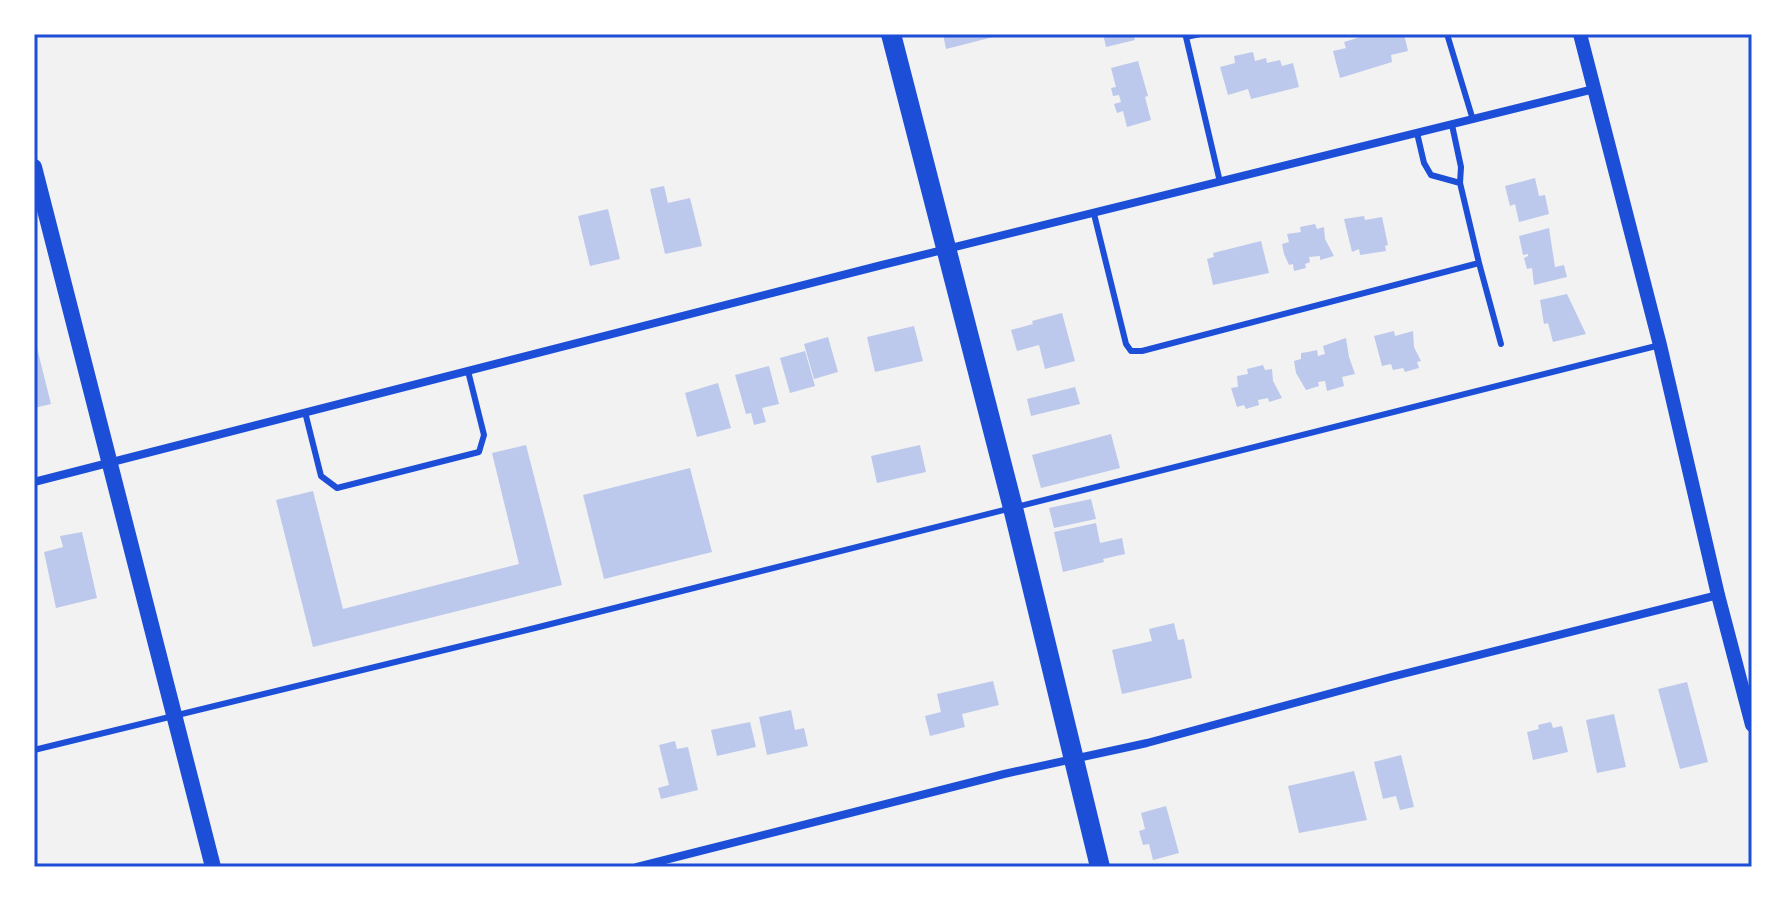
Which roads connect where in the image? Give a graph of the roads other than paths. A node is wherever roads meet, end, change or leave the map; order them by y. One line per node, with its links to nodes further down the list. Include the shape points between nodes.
1 (891, 34): 15 (main road)
2 (1200, 34): 5 (lane)
3 (1447, 34): 7 (lane)
4 (1580, 34): 6 (street)
5 (1185, 36): 11 (lane)
6 (1594, 89): 7 (street); 18 (street)
7 (1473, 120): 8 (street)
8 (1452, 125): 9 (street); 12 (lane)
9 (1417, 133): 11 (street); 12 (lane, via 1431,175)
10 (34, 167): 13 (main road)
11 (1220, 182): 14 (street)
12 (1460, 183): 16 (lane)
13 (39, 208): 21 (main road)
14 (1094, 214): 15 (street); 16 (lane, via 1131,351)
15 (945, 250): 19 (street); 23 (main road)
16 (1479, 263): 17 (lane)
17 (1501, 344)
18 (1660, 345): 23 (lane); 24 (street)
19 (468, 371): 20 (street); 20 (lane, via 484,435 479,452 365,481 337,488 321,476)
20 (305, 412): 21 (street)
21 (110, 463): 22 (street); 25 (main road)
22 (34, 482)
23 (1013, 508): 25 (lane); 28 (main road)
24 (1718, 595): 26 (street); 28 (street)
25 (175, 717): 27 (lane); 29 (main road)
26 (1752, 725)
27 (34, 750)
28 (1072, 758): 30 (street); 31 (main road)
29 (213, 867)
30 (637, 867)
31 (1100, 867)

